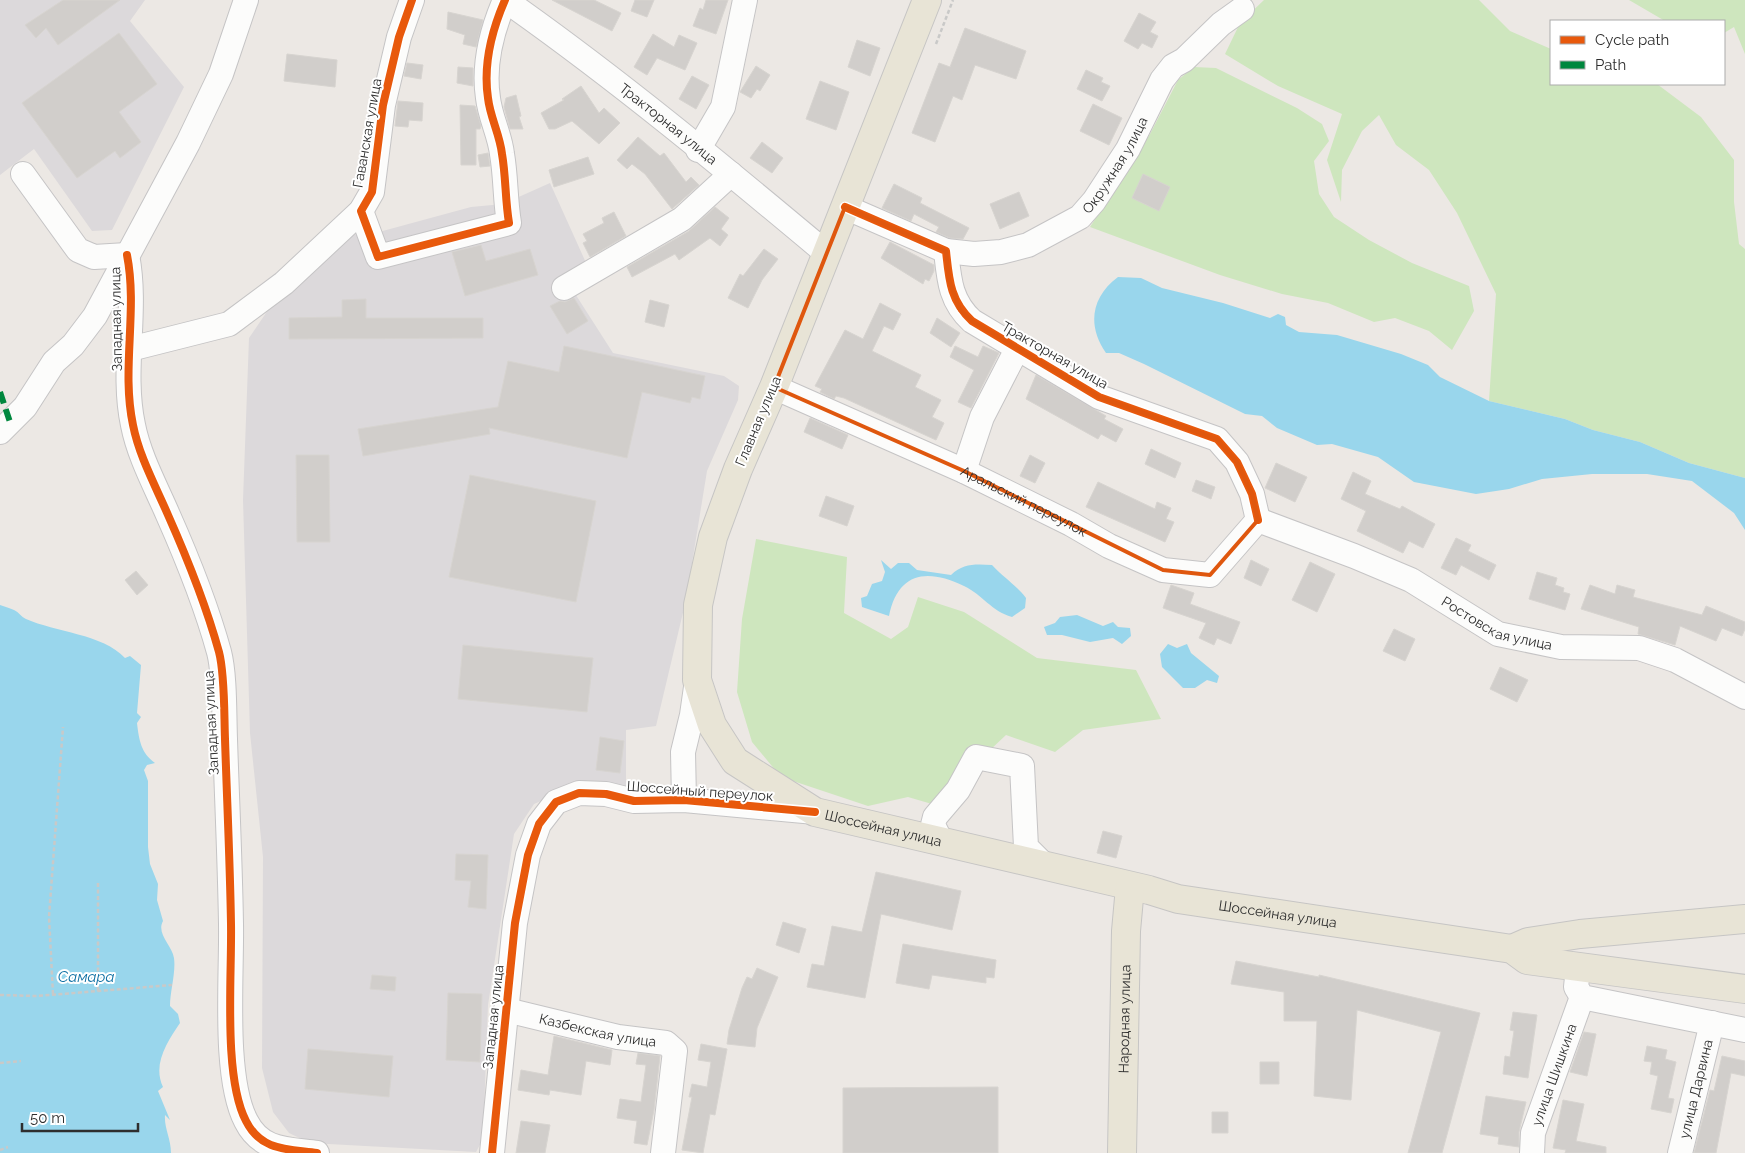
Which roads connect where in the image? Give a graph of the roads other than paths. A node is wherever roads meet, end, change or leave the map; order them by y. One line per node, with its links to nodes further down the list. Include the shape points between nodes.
1 (246, 0): 14 (street, via 221,74)
2 (412, 0): 11 (street, Гаванская улица, via 382,105 372,192)
3 (505, 0): 7 (street, Тракторная улица, via 563,41); 11 (street, via 494,25 488,54 487,97 502,153 509,223 378,256)
4 (745, 0): 7 (street, via 722,107)
5 (927, 0): 10 (main road, Главная улица)
6 (1242, 9): 12 (street, Окружная улица, via 1173,66 1162,80 1128,149 1080,217 1028,244 1002,252 974,254)
7 (698, 150): 9 (street, Тракторная улица)
8 (23, 174): 14 (street, via 78,250 94,256)
9 (730, 174): 13 (street, Тракторная улица); 15 (street, via 682,219)
10 (845, 207): 12 (street); 13 (main road, Главная улица)
11 (361, 211): 16 (street, Гаванская улица, via 284,283 229,324)
12 (946, 250): 17 (street, Тракторная улица, via 949,280 960,310)
13 (826, 253): 18 (main road, Главная улица)
14 (127, 256): 16 (street, Западная улица, via 131,276); 19 (street, via 89,323 73,345 54,362 25,407)
15 (564, 288)
16 (130, 348): 38 (street, Западная улица, via 128,384 133,426 190,564 220,655 230,890 231,1040 236,1089 245,1120 260,1141 282,1149)
17 (1017, 349): 20 (street, via 982,417); 21 (street, Тракторная улица, via 1099,397 1216,438 1237,462 1252,494)
18 (774, 386): 20 (street, Аральский переулок); 22 (main road, Главная улица, via 713,537 698,606)
19 (0, 432)
20 (964, 471): 21 (street, Аральский переулок, via 1072,524 1109,546 1163,570 1210,575)
21 (1258, 520): 23 (street, Ростовская улица, via 1411,580 1498,634 1561,646 1639,648 1675,660)
22 (697, 680): 24 (street, via 683,752); 26 (main road, Главная улица, via 712,725 735,761)
23 (1745, 696)
24 (684, 800): 25 (street, Шоссейный переулок, via 634,801 606,794 579,793); 26 (street, Шоссейный переулок)
25 (556, 802): 35 (street, Западная улица, via 539,824 528,855 515,923)
26 (815, 812): 27 (main road, Шоссейная улица)
27 (942, 843): 28 (main road, Шоссейная улица); 28 (street, via 933,825 935,817 958,790 976,757 998,760 1022,766 1026,846)
28 (1046, 867): 29 (main road, Шоссейная улица)
29 (1130, 887): 31 (main road, Шоссейная улица, via 1178,899); 41 (main road, Народная улица, via 1126,931)
30 (1745, 919): 31 (main road, via 1580,934 1528,942)
31 (1512, 950): 32 (main road, Шоссейная улица, via 1527,960)
32 (1578, 968): 33 (main road, Шоссейная улица); 34 (street, via 1576,988)
33 (1745, 989)
34 (1582, 997): 36 (street); 42 (street, улица Шишкина, via 1533,1133)
35 (506, 1010): 39 (street, Западная улица); 40 (street, Казбекская улица, via 618,1037 666,1043 675,1051)
36 (1712, 1023): 37 (street); 43 (street, улица Дарвина)
37 (1745, 1030)
38 (317, 1153)
39 (492, 1153)
40 (663, 1153)
41 (1122, 1153)
42 (1532, 1153)
43 (1680, 1153)

